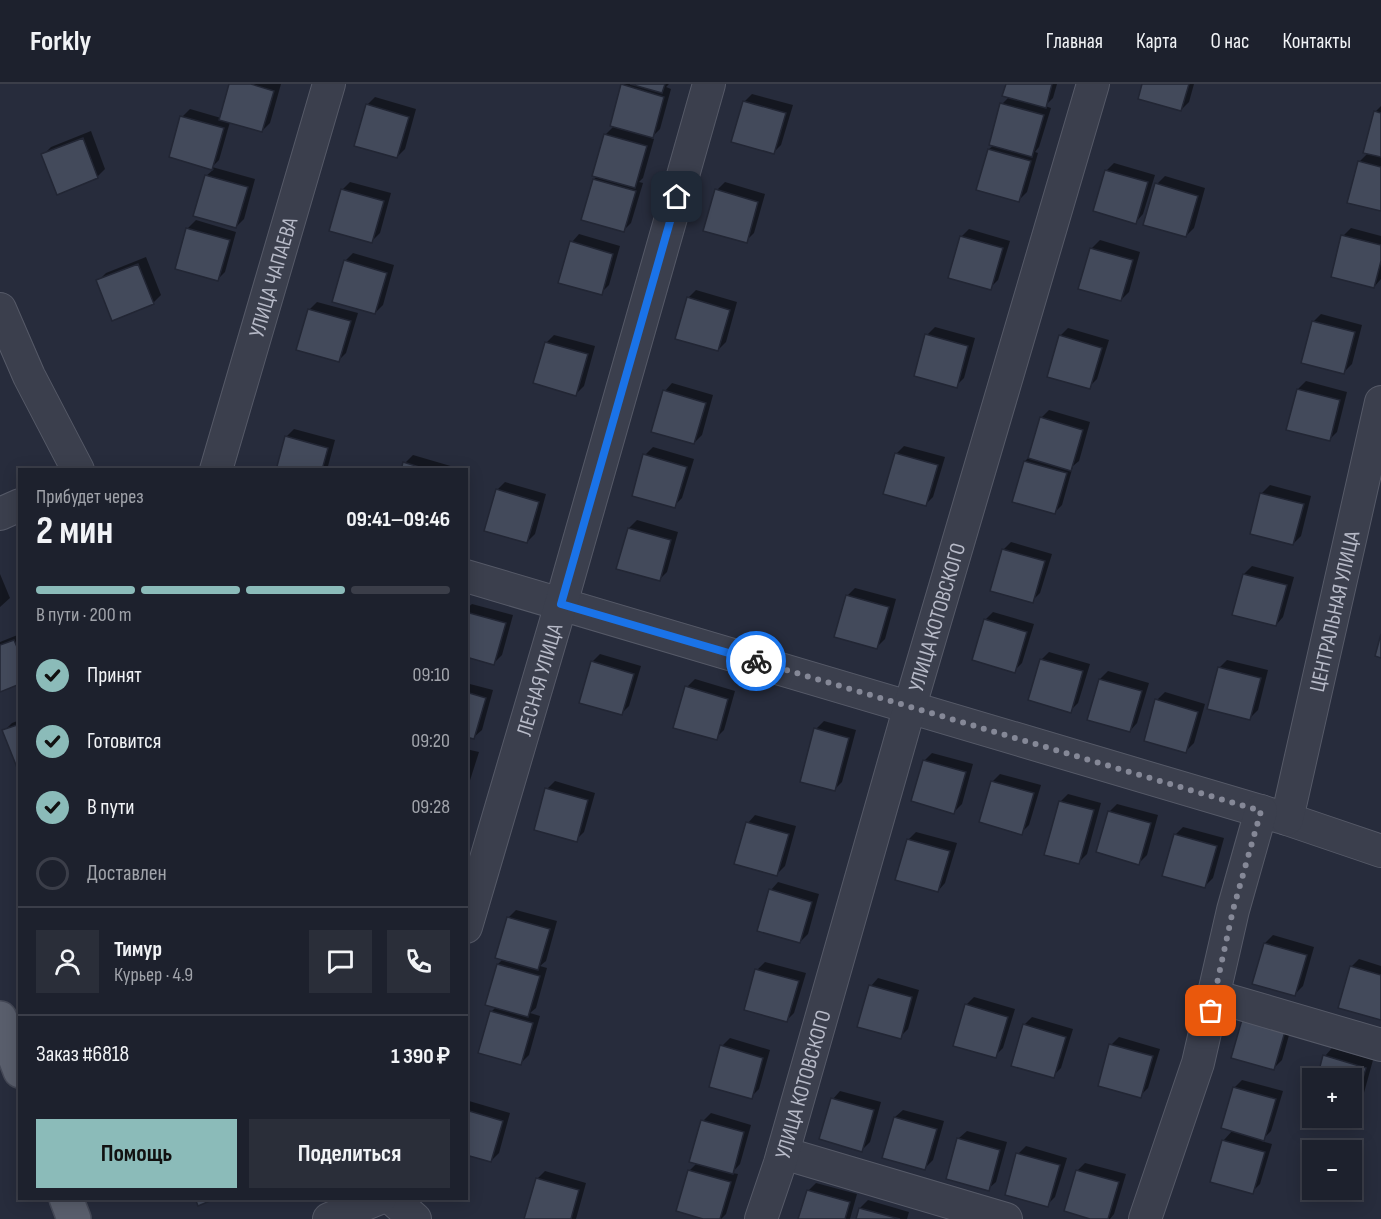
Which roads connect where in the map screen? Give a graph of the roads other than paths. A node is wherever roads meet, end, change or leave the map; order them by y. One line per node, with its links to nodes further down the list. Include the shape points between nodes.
1 (329, 84): 7 (street, УЛИЦА ЧАПАЕВА)
2 (709, 84): 11 (street, ЛЕСНАЯ УЛИЦА)
3 (1093, 84): 12 (street, УЛИЦА КОТОВСКОГО)
4 (0, 309): 6 (street)
5 (1381, 402): 13 (street, ЦЕНТРАЛЬНАЯ УЛИЦА)
6 (77, 468)
7 (217, 468)
8 (18, 506): 9 (street)
9 (0, 514)
10 (468, 577): 11 (street)
11 (561, 604): 12 (street); 15 (street, ЛЕСНАЯ УЛИЦА)
12 (910, 706): 13 (street); 20 (street, УЛИЦА КОТОВСКОГО)
13 (1274, 815): 14 (street); 16 (street, ЦЕНТРАЛЬНАЯ УЛИЦА, via 1233,910)
14 (1381, 851)
15 (468, 920)
16 (1214, 996): 18 (street); 29 (street, ЦЕНТРАЛЬНАЯ УЛИЦА, via 1198,1063)
17 (0, 1018): 19 (main road)
18 (1381, 1045)
19 (18, 1066)
20 (783, 1153): 27 (street, УЛИЦА КОТОВСКОГО); 28 (street)
21 (67, 1200): 24 (main road)
22 (375, 1200): 25 (street)
23 (394, 1200): 26 (street)
24 (74, 1219)
25 (329, 1219)
26 (415, 1219)
27 (761, 1219)
28 (1006, 1219)
29 (1145, 1219)

